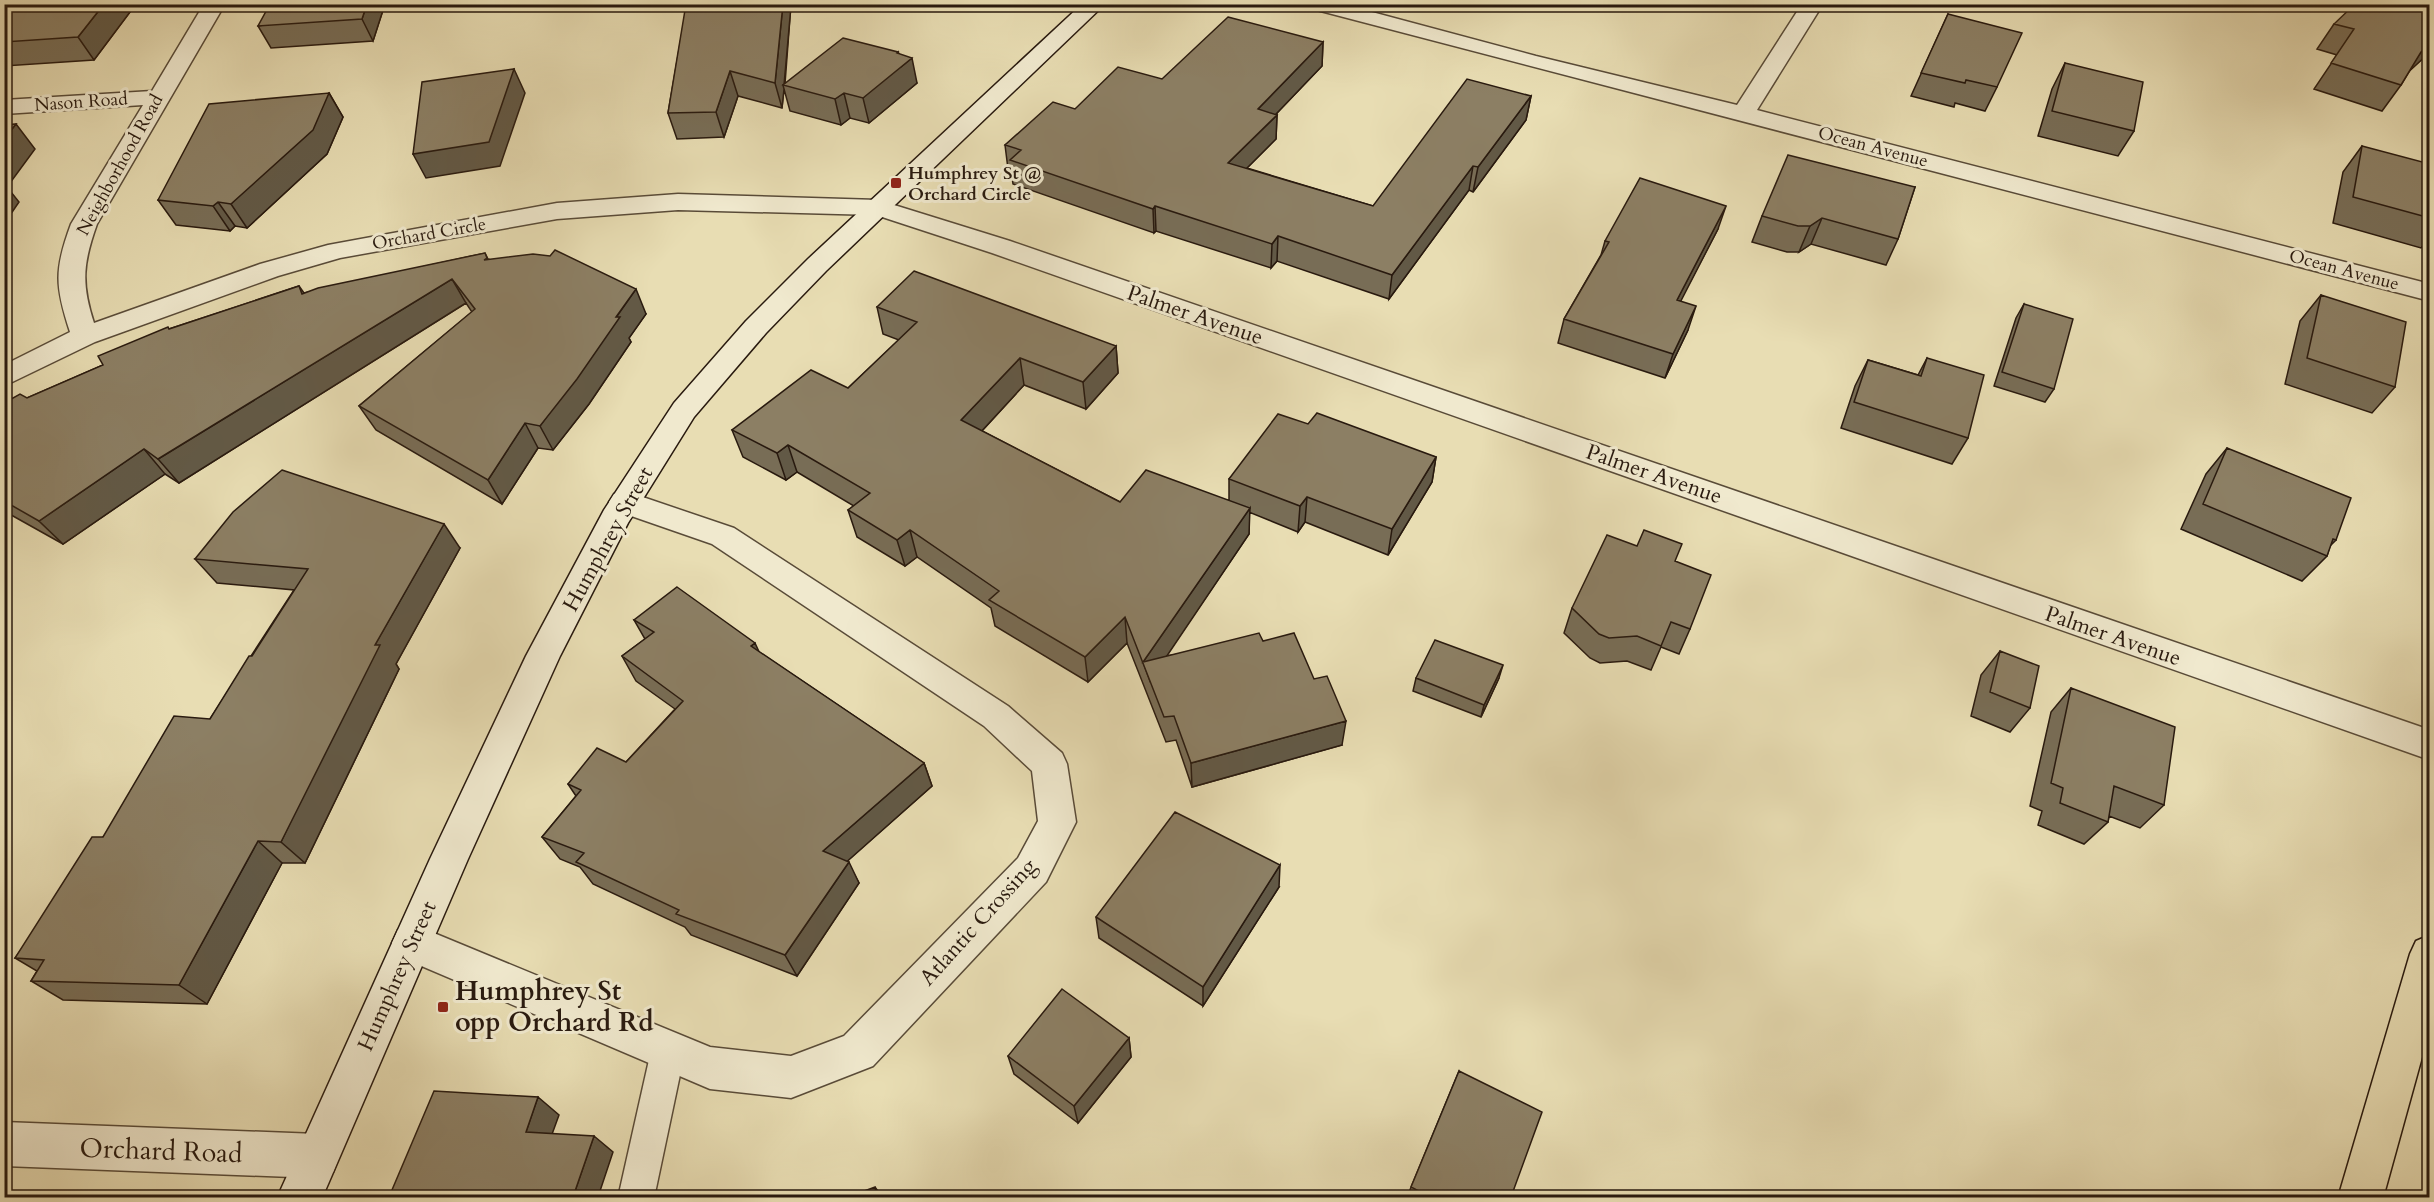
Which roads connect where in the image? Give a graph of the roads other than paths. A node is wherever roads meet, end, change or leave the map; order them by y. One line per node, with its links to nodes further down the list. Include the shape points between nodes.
1 (215, 4): 5 (street, Neighborhood Road)
2 (1095, 4): 8 (street, Humphrey Street)
3 (1317, 4): 7 (street, Ocean Avenue)
4 (1813, 4): 7 (street)
5 (158, 98): 6 (street, Nason Road); 10 (street, Neighborhood Road, via 84,224 72,257 69,285)
6 (4, 107)
7 (1743, 113): 9 (street, Ocean Avenue)
8 (878, 208): 10 (street, Orchard Circle, via 678,202 546,213 337,251 216,288); 12 (street, Humphrey Street, via 756,327 691,402); 13 (street, Palmer Avenue, via 1012,251)
9 (2430, 292)
10 (85, 336): 11 (street, Orchard Circle)
11 (4, 378)
12 (625, 502): 14 (street, Humphrey Street, via 543,656); 16 (street, Atlantic Crossing, via 723,536 996,716 1048,764 1057,822 1032,870 858,1051 791,1077 710,1068)
13 (2430, 746)
14 (412, 943): 16 (street, Atlantic Crossing); 18 (street, Humphrey Street)
15 (2430, 954): 21 (main road)
16 (668, 1051): 20 (lane)
17 (4, 1144): 18 (street, Orchard Road)
18 (318, 1156): 19 (street, Humphrey Street)
19 (299, 1197)
20 (636, 1197)
21 (2360, 1197)

